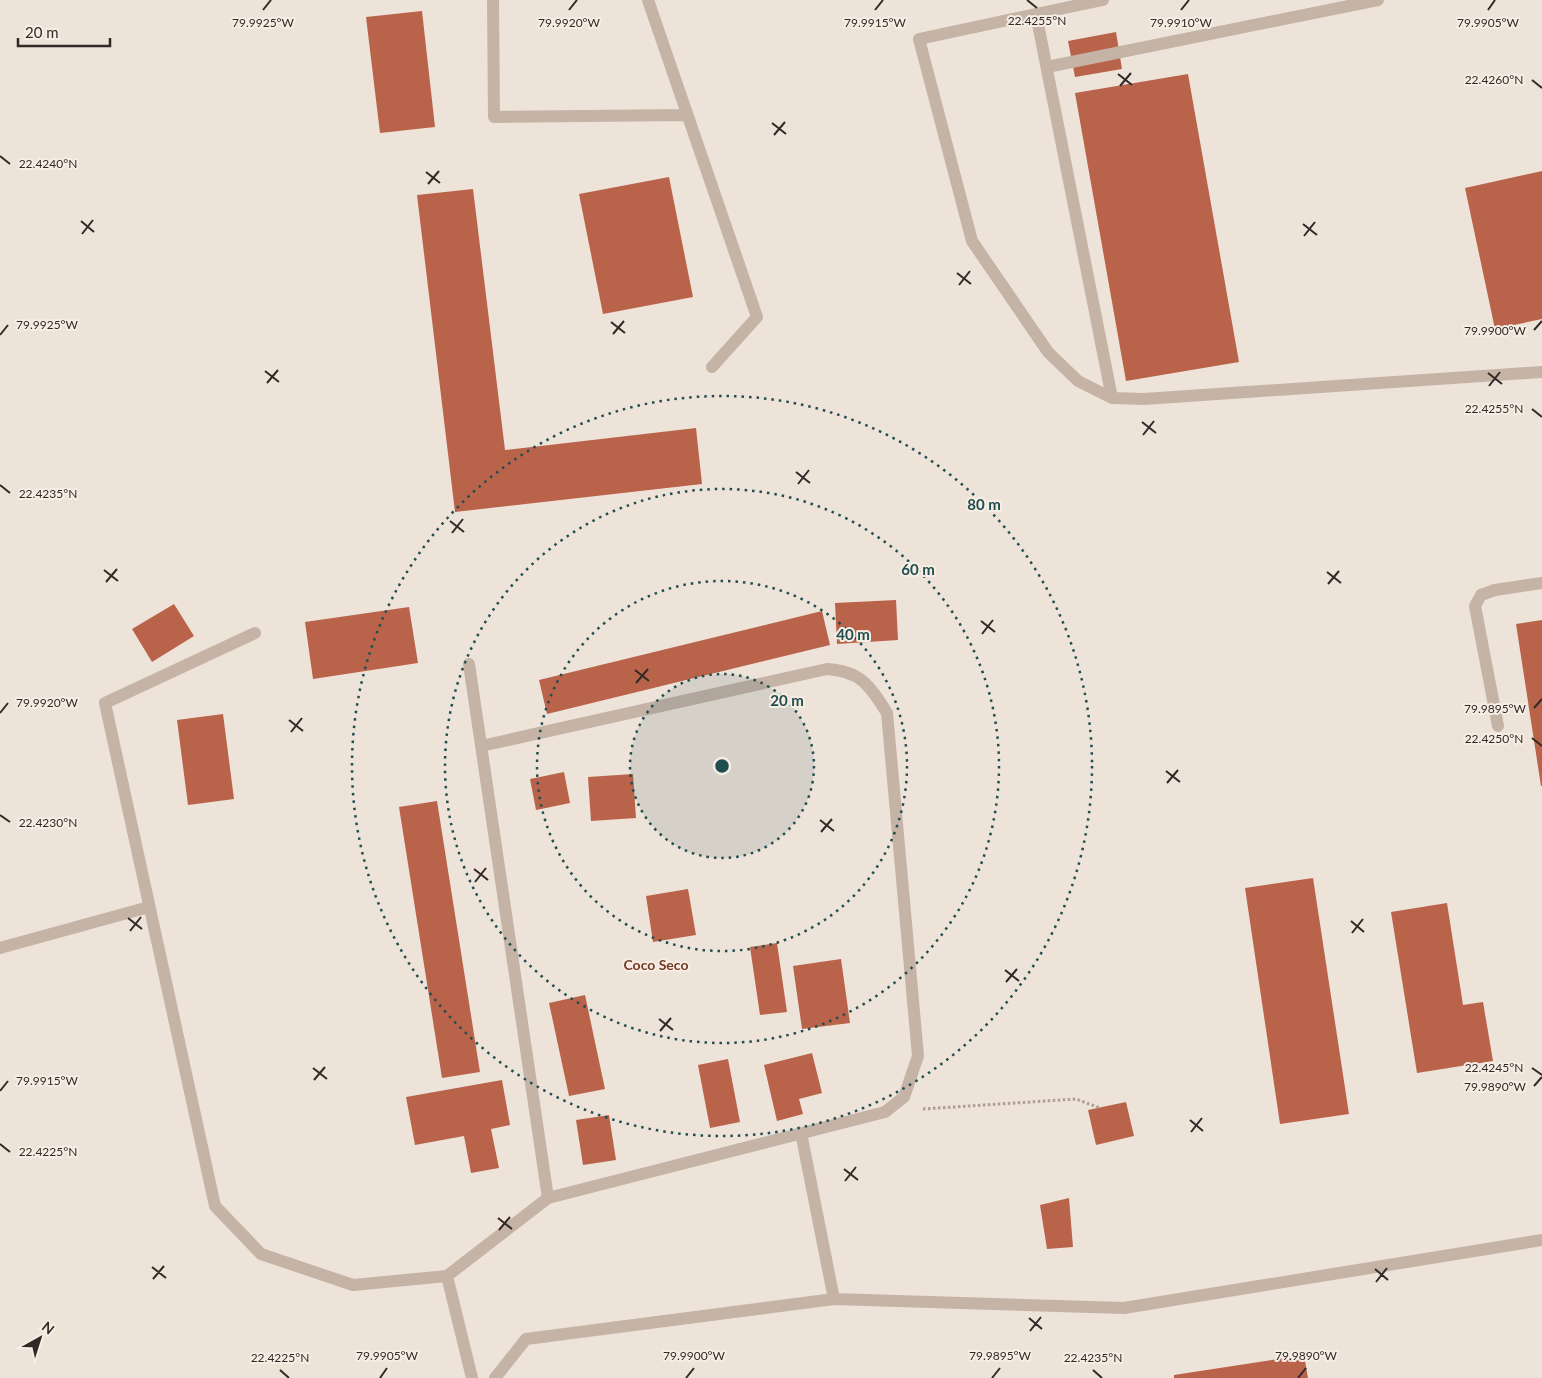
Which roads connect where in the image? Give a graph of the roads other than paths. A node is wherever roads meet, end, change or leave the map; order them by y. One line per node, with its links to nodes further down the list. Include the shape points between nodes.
1 (492, 0): 7 (street, via 494,117)
2 (648, 0): 7 (street)
3 (1103, 0): 5 (street)
4 (1378, 0): 6 (street)
5 (1036, 14): 6 (street); 10 (street, via 919,39 972,241 1048,352 1078,381)
6 (1047, 67): 10 (street)
7 (688, 116): 8 (street, via 757,317)
8 (712, 367)
9 (1542, 372): 10 (street, via 1144,399)
10 (1112, 398)
11 (1542, 583): 14 (street, via 1495,590 1481,595 1476,606)
12 (255, 633): 16 (street, via 105,703)
13 (469, 664): 15 (street)
14 (1498, 726)
15 (480, 746): 18 (street, via 827,669 854,674 870,686 887,712 918,1056 904,1097 885,1112); 19 (street)
16 (149, 907): 17 (street); 21 (street, via 215,1206 261,1254 353,1285)
17 (0, 948)
18 (802, 1133): 19 (street); 22 (street)
19 (548, 1198): 21 (street)
20 (1542, 1240): 22 (street, via 1124,1308)
21 (447, 1276): 23 (street)
22 (834, 1299): 24 (street, via 526,1339)
23 (472, 1378)
24 (495, 1378)

